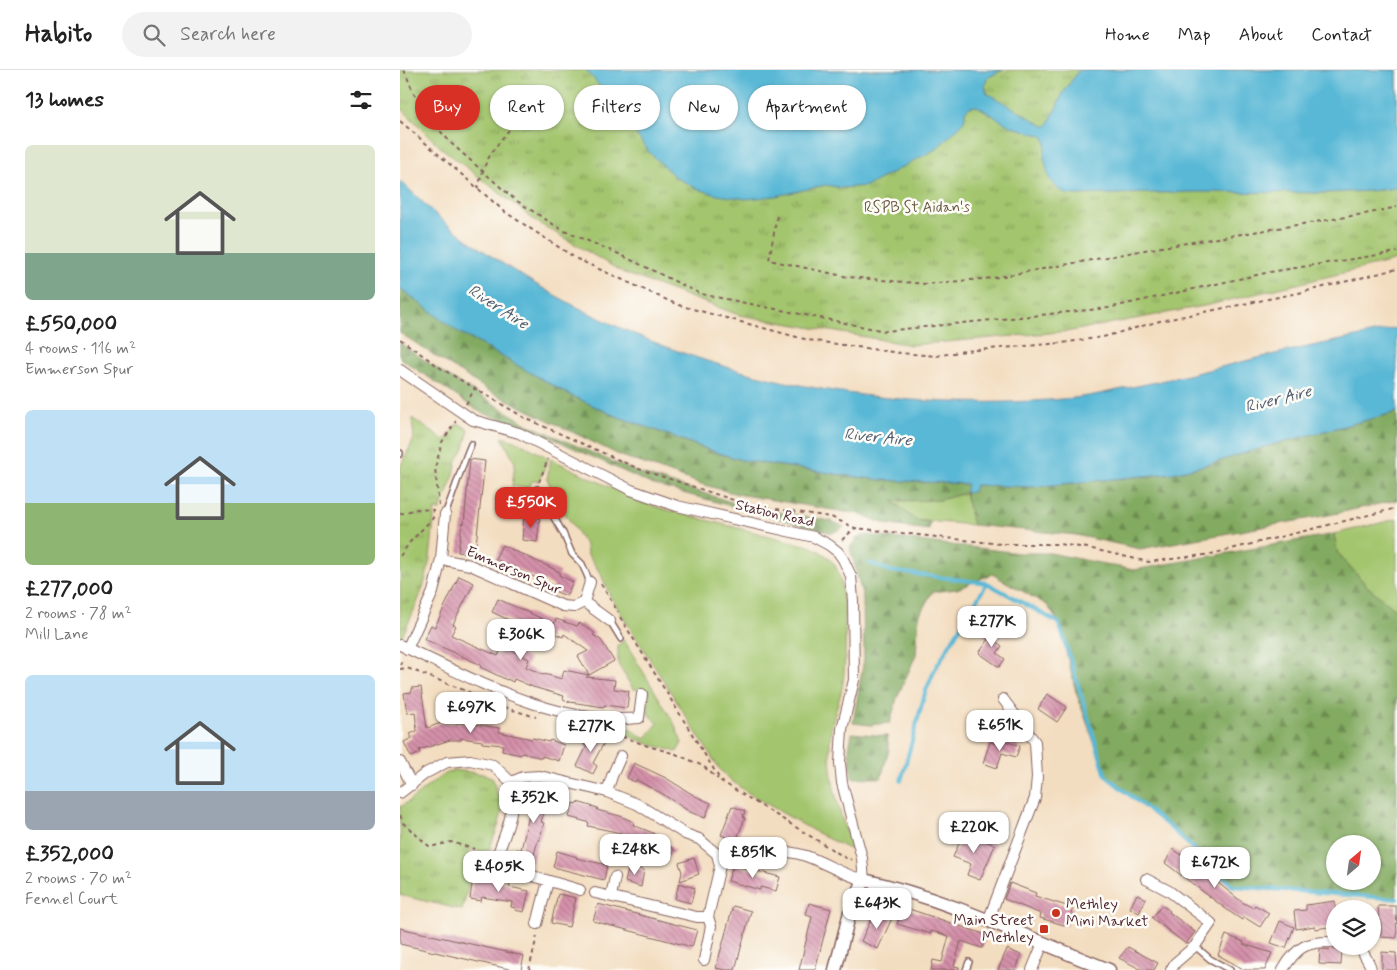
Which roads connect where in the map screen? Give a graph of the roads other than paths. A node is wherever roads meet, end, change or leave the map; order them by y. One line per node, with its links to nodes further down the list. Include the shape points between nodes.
1 (400, 370): 24 (street, Station Road, via 474,420 519,433 631,490 677,506 814,537 833,548 848,568 854,601 854,680 842,729 840,763)
2 (471, 444): 4 (lane)
3 (537, 489): 6 (lane, via 572,554)
4 (446, 514): 5 (street)
5 (441, 559): 7 (street, Emmerson Spur, via 470,565 563,606 574,607); 10 (street, via 433,592)
6 (594, 581): 7 (street)
7 (584, 602): 8 (street)
8 (610, 621): 9 (lane)
9 (621, 639)
10 (404, 647): 11 (street, via 502,691 575,715 618,720 639,718)
11 (642, 694)
12 (1003, 699): 30 (street, via 1035,742 1037,777 1035,798)
13 (621, 756): 17 (street)
14 (400, 762): 16 (street)
15 (511, 782): 16 (street, via 493,765 470,760 447,762); 17 (street, via 540,776); 21 (street, via 512,813)
16 (412, 785): 18 (street)
17 (607, 792): 19 (street, via 700,839)
18 (400, 794)
19 (717, 854): 24 (street, via 752,851 790,853 806,856 840,873); 29 (street, via 720,866)
20 (478, 860): 21 (street)
21 (494, 864): 25 (street)
22 (614, 877): 28 (street)
23 (1146, 879): 34 (street, via 1169,891 1211,923)
24 (864, 880): 30 (street, via 945,904); 38 (street, via 850,912)
25 (548, 881): 26 (street); 31 (street)
26 (580, 890)
27 (596, 893): 28 (street)
28 (611, 896): 29 (street)
29 (708, 918): 36 (street, via 711,926)
30 (988, 921): 33 (street)
31 (537, 924)
32 (1326, 942): 44 (street, via 1309,943 1293,954)
33 (1043, 943): 40 (street); 41 (street)
34 (1195, 946): 42 (street); 43 (lane)
35 (1363, 955): 45 (street)
36 (704, 960)
37 (969, 962): 39 (lane)
38 (836, 970)
39 (966, 970)
40 (1032, 970)
41 (1109, 970)
42 (1171, 970)
43 (1230, 970)
44 (1283, 970)
45 (1371, 970)

